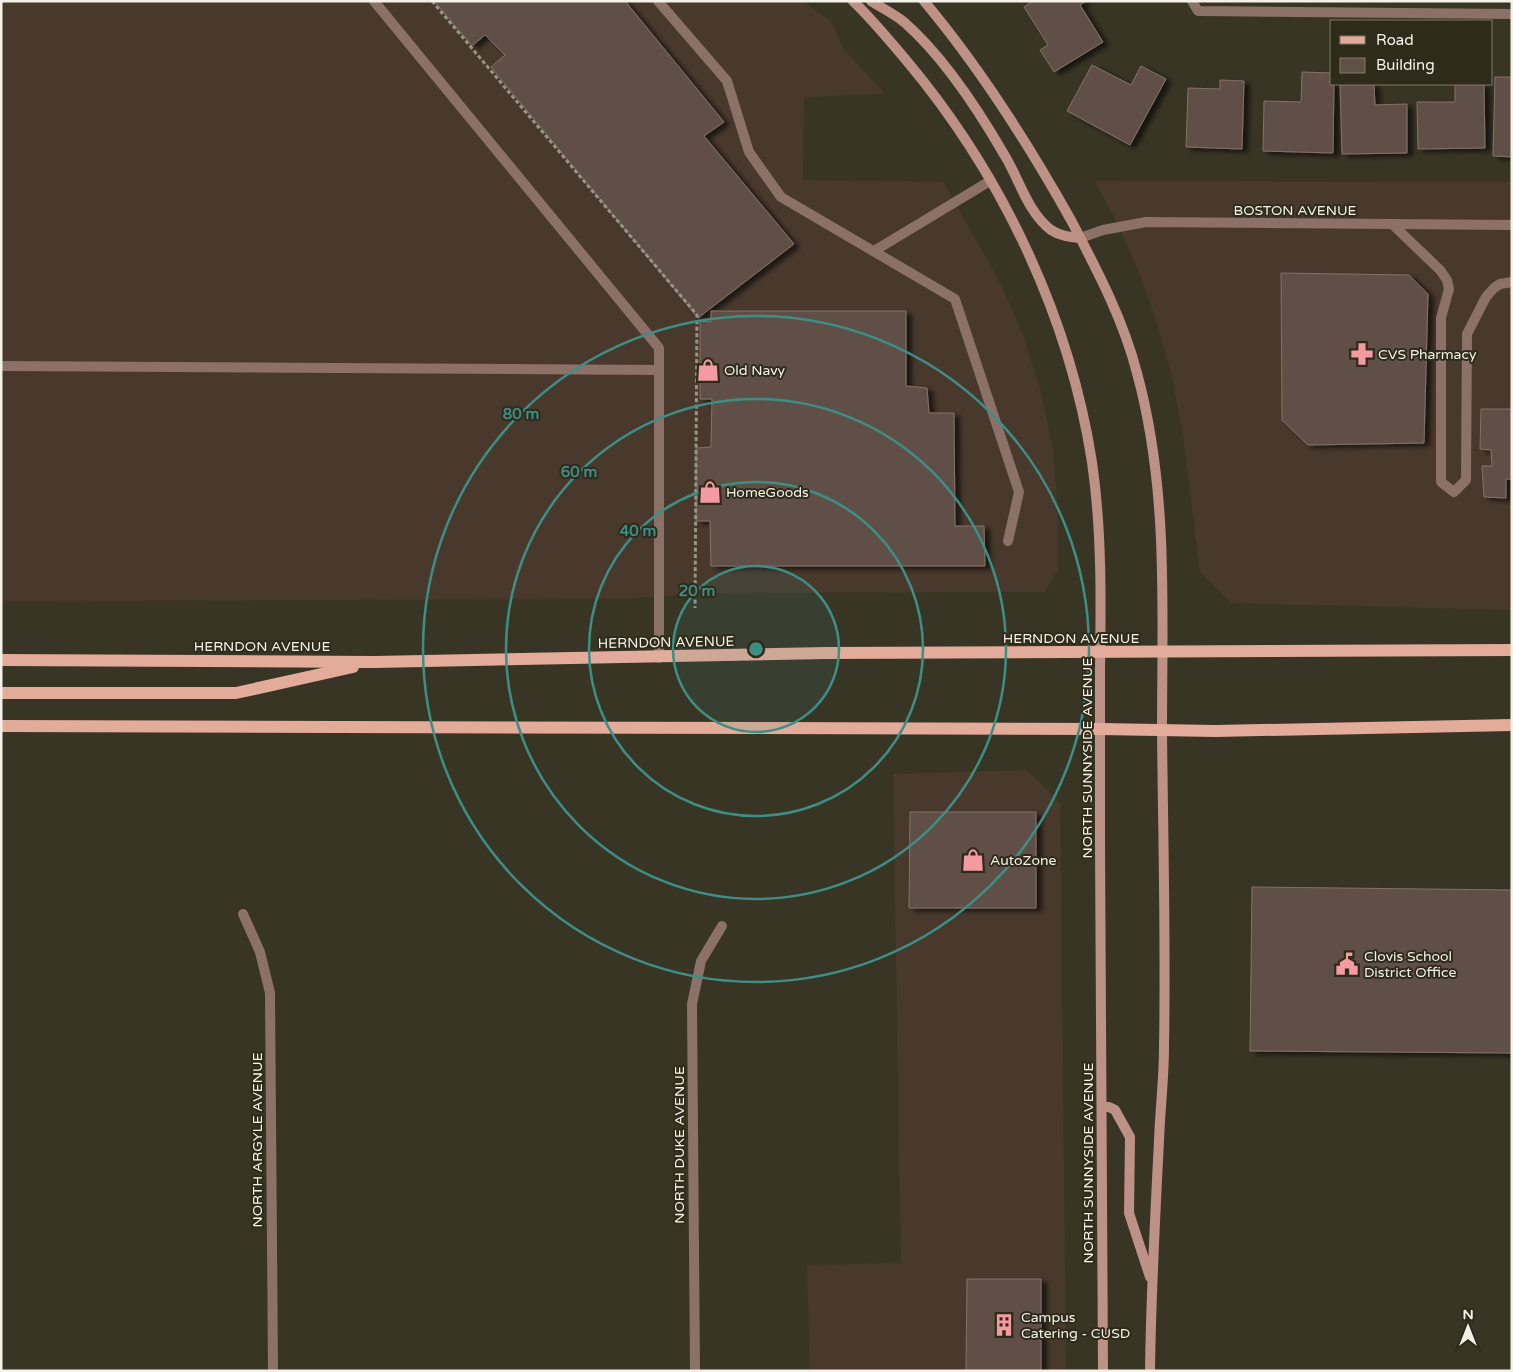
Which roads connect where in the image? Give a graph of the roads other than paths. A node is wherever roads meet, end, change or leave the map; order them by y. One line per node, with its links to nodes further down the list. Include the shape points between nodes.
1 (374, 1): 15 (street, via 659,348)
2 (658, 1): 12 (street, via 727,81 749,152 781,197)
3 (853, 1): 8 (main road, NORTH SUNNYSIDE AVENUE, via 928,87)
4 (871, 1): 11 (main road, via 903,21 960,87 1042,220 1051,230 1066,237)
5 (924, 1): 11 (main road, via 951,33 1038,161)
6 (1192, 1): 7 (street, via 1198,11)
7 (1512, 14)
8 (990, 181): 12 (street); 19 (main road, NORTH SUNNYSIDE AVENUE, via 1041,284 1085,425 1097,514 1102,595)
9 (1392, 224): 10 (street, BOSTON AVENUE); 11 (street, BOSTON AVENUE, via 1146,222); 13 (street, via 1447,280 1449,289 1441,318 1441,482 1454,492 1466,480 1467,334 1486,297 1500,284)
10 (1512, 225)
11 (1080, 238): 18 (main road, via 1123,327 1150,428 1160,504 1164,595)
12 (874, 251): 16 (street, via 955,299 1019,492)
13 (1512, 282)
14 (1, 366): 15 (street)
15 (659, 370): 20 (street)
16 (1008, 540)
17 (1512, 650): 18 (main road, HERNDON AVENUE)
18 (1162, 652): 19 (main road, HERNDON AVENUE); 27 (main road)
19 (1100, 653): 20 (main road, HERNDON AVENUE, via 828,653); 26 (main road, NORTH SUNNYSIDE AVENUE)
20 (659, 658): 22 (main road, HERNDON AVENUE)
21 (1, 660): 22 (main road, HERNDON AVENUE)
22 (375, 662): 23 (main road, via 236,693)
23 (1, 693)
24 (1512, 725): 27 (main road, via 1216,731)
25 (1, 726): 26 (main road)
26 (1100, 729): 27 (main road); 30 (main road, NORTH SUNNYSIDE AVENUE)
27 (1162, 729): 31 (main road, via 1164,1050)
28 (243, 914): 32 (street, NORTH ARGYLE AVENUE, via 260,952 270,993)
29 (722, 926): 33 (street, NORTH DUKE AVENUE, via 701,961 692,1004)
30 (1102, 1107): 31 (main road, via 1115,1110 1130,1137 1129,1213); 34 (main road, NORTH SUNNYSIDE AVENUE)
31 (1152, 1282): 35 (main road)
32 (273, 1371)
33 (695, 1371)
34 (1103, 1371)
35 (1150, 1371)

